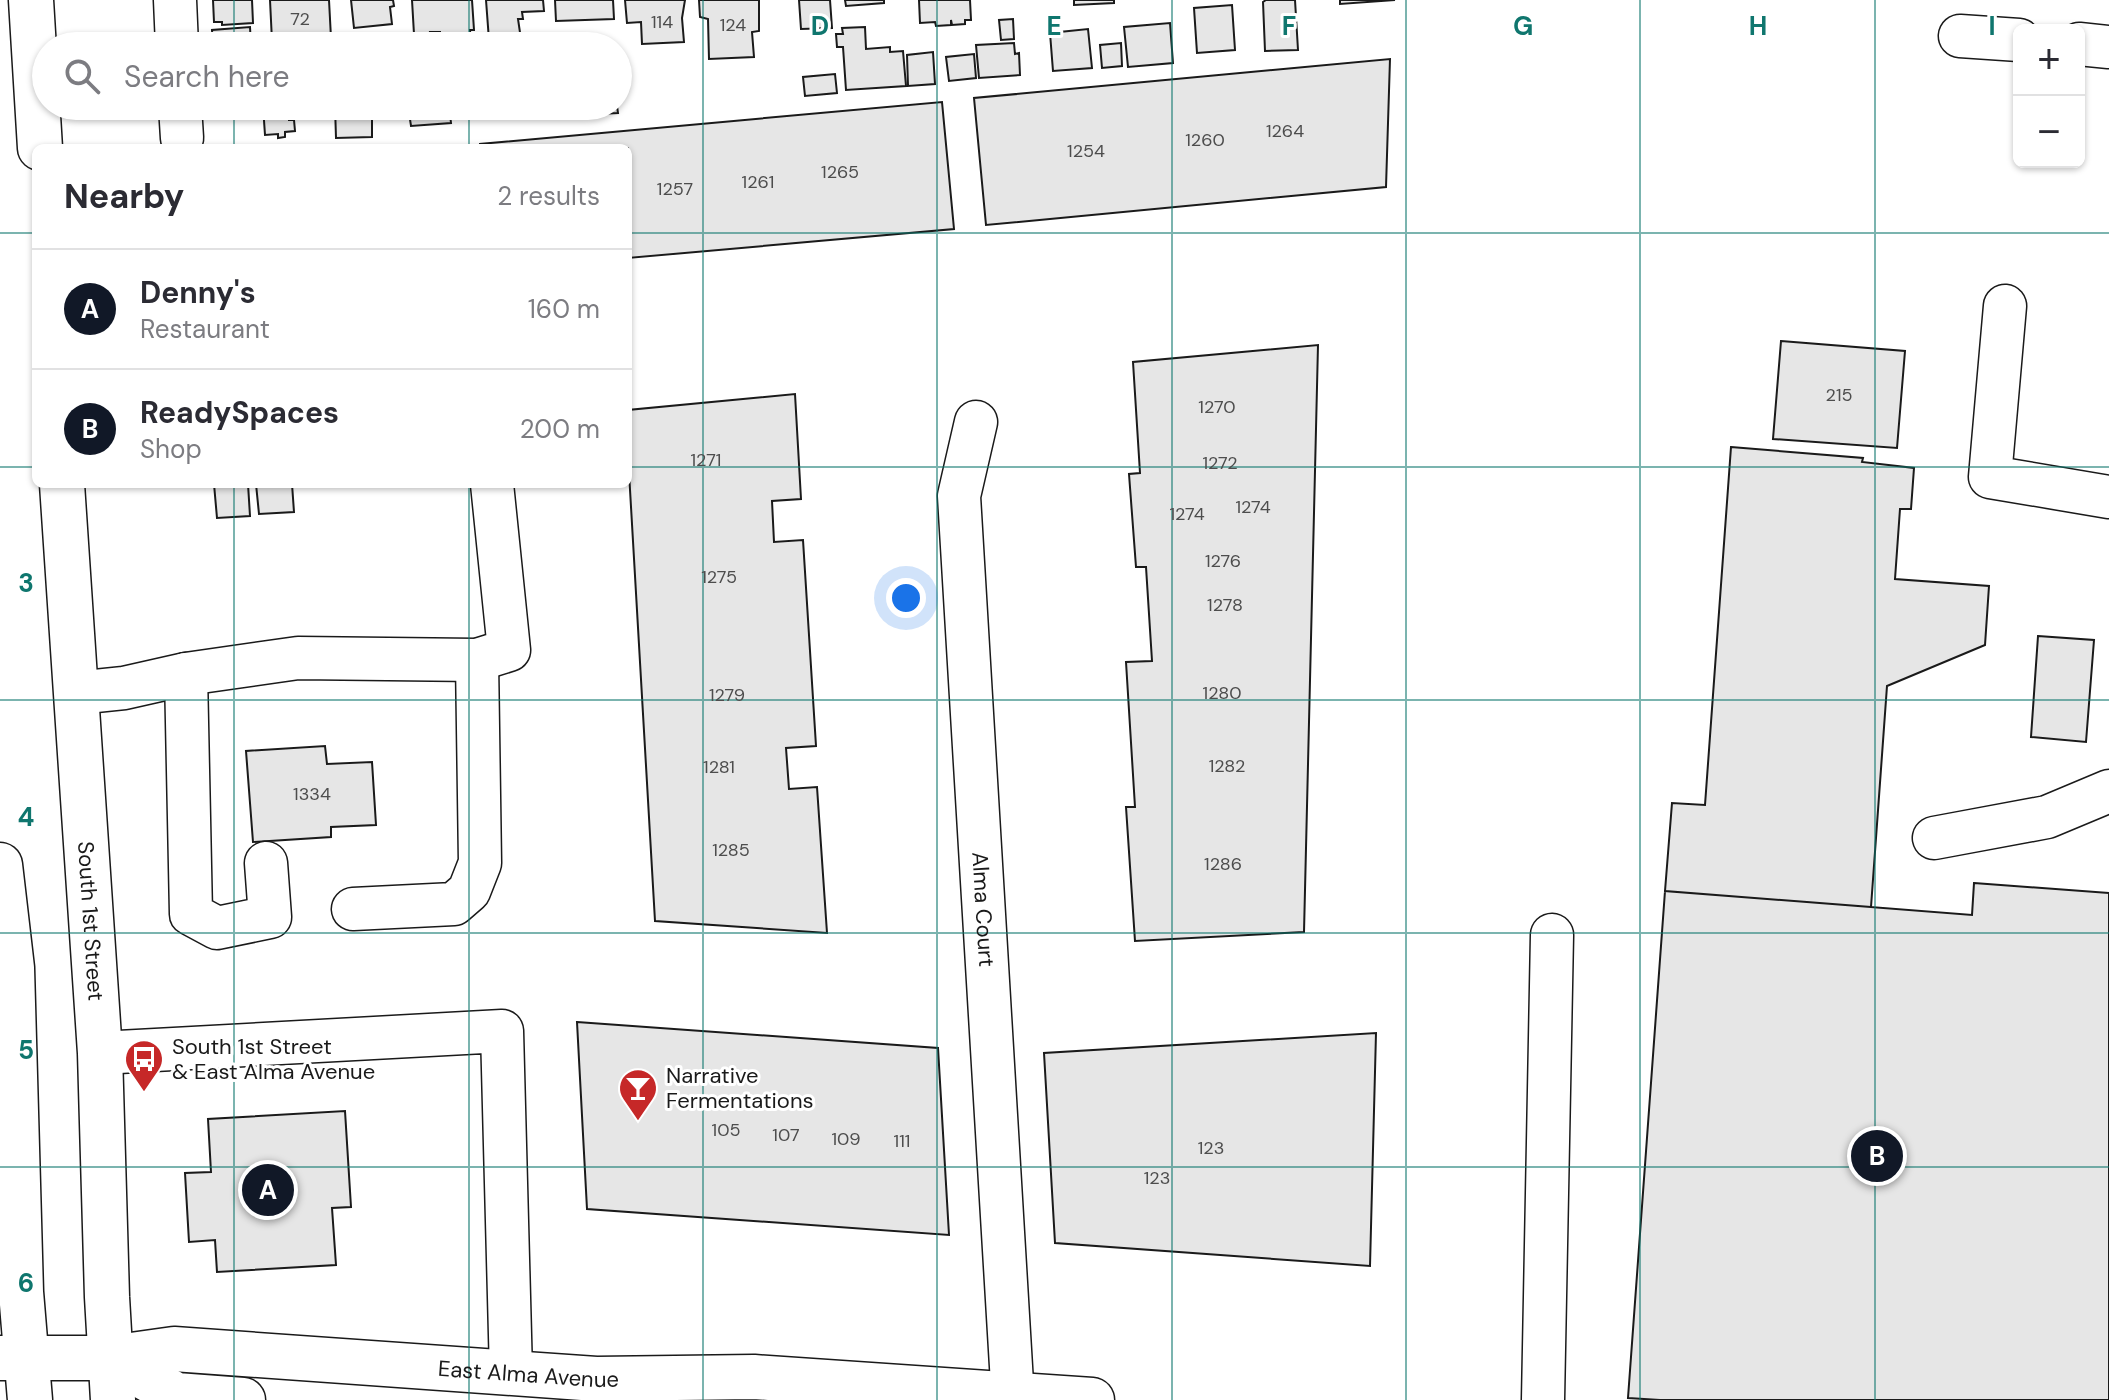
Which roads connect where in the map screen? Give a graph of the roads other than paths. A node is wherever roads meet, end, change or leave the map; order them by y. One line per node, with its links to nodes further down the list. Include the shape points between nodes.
1 (31, 0): 3 (main road)
2 (175, 0): 4 (street)
3 (33, 32)
4 (176, 32)
5 (1960, 36): 6 (street)
6 (2013, 40)
7 (2085, 45): 8 (street)
8 (2109, 47)
9 (38, 120): 10 (main road)
10 (40, 144)
11 (2005, 306): 15 (street, via 1990,477)
12 (976, 422): 30 (street, Alma Court, via 959,496)
13 (62, 488): 18 (main road, South 1st Street)
14 (492, 488): 16 (street, via 509,650)
15 (2109, 497)
16 (477, 660): 17 (street, via 298,658); 23 (street, via 480,863 469,891 454,904)
17 (186, 674): 18 (street); 21 (street, via 191,914 217,928 270,917)
18 (76, 693): 26 (main road, South 1st Street)
19 (2109, 791): 20 (street, via 2047,817)
20 (1934, 838)
21 (266, 863)
22 (0, 865): 25 (main road)
23 (353, 909)
24 (1552, 935): 33 (street)
25 (6, 968): 27 (main road, via 21,1292)
26 (100, 1053): 28 (street, via 502,1031); 29 (main road, South 1st Street)
27 (19, 1372): 29 (main road, East Alma Avenue)
28 (511, 1373): 29 (main road, East Alma Avenue, via 174,1349); 30 (main road, East Alma Avenue, via 596,1379 754,1377)
29 (112, 1379): 31 (main road, via 176,1395)
30 (1014, 1397): 32 (main road, East Alma Avenue)
31 (243, 1400)
32 (1092, 1400)
33 (1543, 1400)

